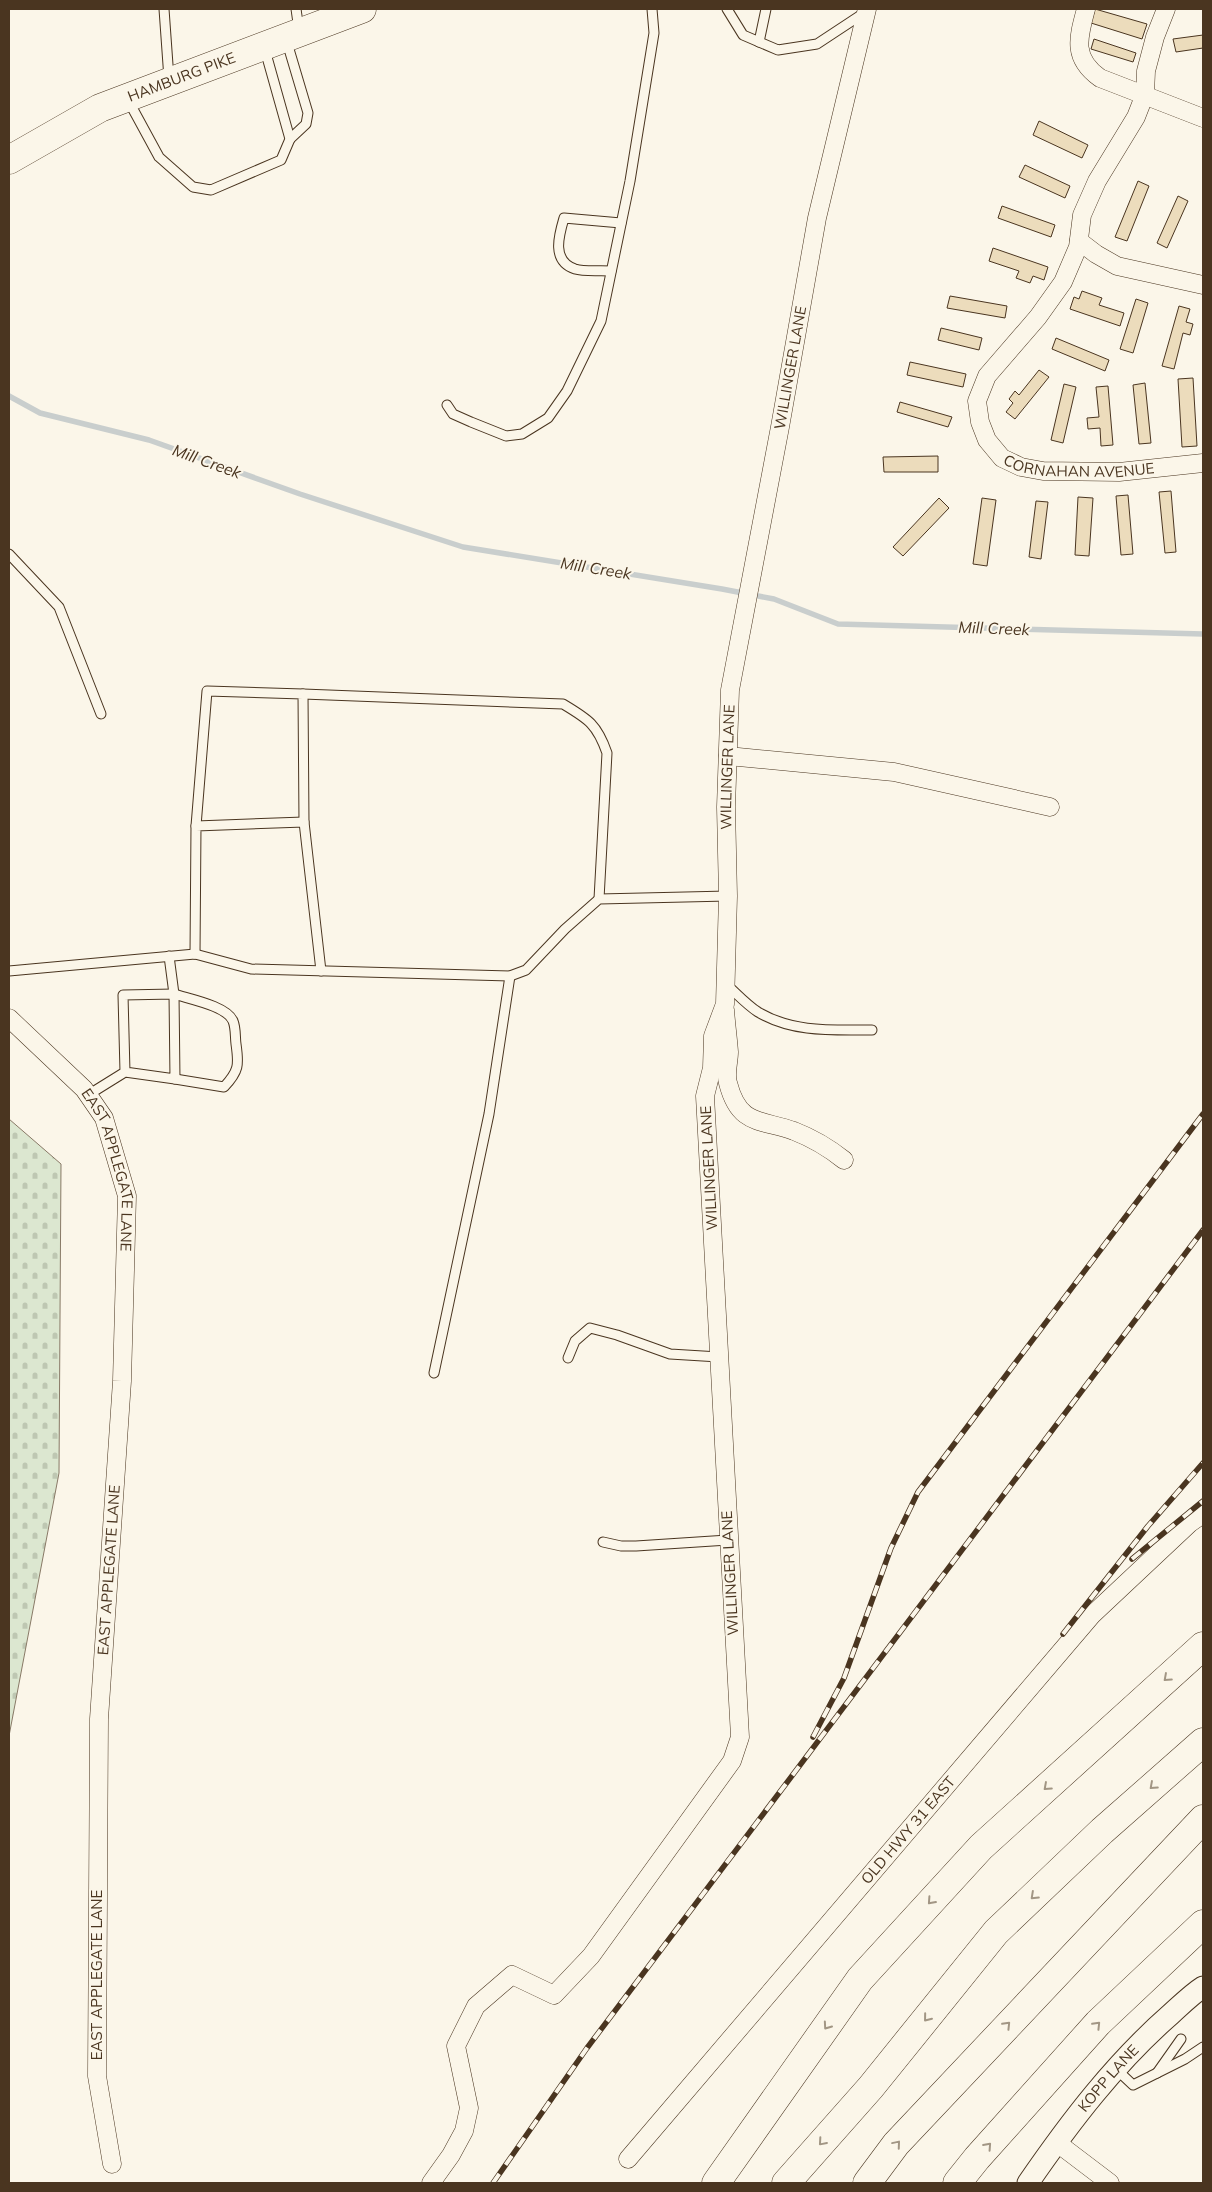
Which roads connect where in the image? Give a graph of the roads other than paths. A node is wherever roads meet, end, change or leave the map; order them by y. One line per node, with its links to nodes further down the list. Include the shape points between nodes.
1 (164, 9): 11 (lane)
2 (652, 9): 17 (lane, via 654,33)
3 (727, 9): 10 (lane, via 744,35)
4 (766, 9): 10 (lane)
5 (1086, 9): 12 (street, via 1080,32 1080,54 1087,69 1100,78)
6 (1166, 9): 12 (street, CORNAHAN AVENUE, via 1146,70)
7 (353, 10): 9 (main road, HAMBURG PIKE)
8 (867, 10): 10 (lane, via 817,44 778,50); 26 (street, WILLINGER LANE, via 817,218 730,690)
9 (286, 31): 11 (main road, HAMBURG PIKE); 15 (lane); 15 (lane, via 308,113 306,124)
10 (759, 42)
11 (170, 82): 13 (main road, HAMBURG PIKE)
12 (1145, 94): 14 (street); 18 (street, CORNAHAN AVENUE, via 1136,117 1097,181 1082,216)
13 (127, 98): 15 (lane, via 159,157 193,187 210,190 281,160); 16 (main road, HAMBURG PIKE, via 100,108)
14 (1203, 118)
15 (290, 138)
16 (9, 160)
17 (621, 223): 19 (lane); 19 (lane, via 564,218 561,230 558,251 563,261 575,269)
18 (1079, 241): 20 (street, via 1117,266); 22 (street, CORNAHAN AVENUE, via 1063,282 987,376 977,401 980,422 988,440 1002,458 1021,467 1043,471 1119,472)
19 (611, 271): 21 (lane, via 601,322 567,391 548,418 522,434 506,436 454,414)
20 (1203, 285)
21 (447, 405)
22 (1203, 463)
23 (9, 554): 25 (lane, via 59,607)
24 (303, 694): 28 (lane); 29 (lane, via 207,691); 31 (lane, via 562,704 583,716 600,734 607,753)
25 (101, 714)
26 (728, 756): 27 (street, via 894,772); 30 (street, WILLINGER LANE)
27 (1050, 807)
28 (304, 822): 29 (lane); 35 (lane)
29 (196, 826): 32 (lane)
30 (728, 896): 31 (lane); 37 (street, WILLINGER LANE)
31 (598, 900): 36 (lane, via 526,970)
32 (195, 954): 33 (lane); 35 (lane, via 251,969)
33 (169, 956): 34 (lane); 38 (lane)
34 (9, 971)
35 (321, 971): 36 (lane)
36 (510, 976): 48 (lane, via 488,1114)
37 (726, 984): 39 (street, WILLINGER LANE); 41 (lane, via 758,1012 786,1024 813,1029)
38 (174, 994): 42 (lane, via 123,995); 43 (lane); 43 (lane, via 226,1012 233,1020 238,1064 234,1076 224,1087)
39 (725, 1004): 45 (street, via 729,1053 727,1081 734,1102 742,1113 751,1120 794,1131 832,1150); 46 (street, WILLINGER LANE, via 713,1036 712,1068 705,1096)
40 (9, 1018): 44 (street, EAST APPLEGATE LANE)
41 (872, 1030)
42 (125, 1072): 43 (lane); 44 (lane)
43 (175, 1079)
44 (88, 1095): 66 (street, EAST APPLEGATE LANE, via 104,1118 127,1196 122,1381 98,1719 97,2076)
45 (844, 1160)
46 (719, 1357): 47 (lane, via 670,1354 590,1328 575,1341); 50 (street, WILLINGER LANE)
47 (568, 1358)
48 (434, 1373)
49 (1203, 1514): 65 (street, OLD HWY 31 EAST, via 1092,1615)
50 (728, 1540): 51 (lane, via 636,1546); 67 (street, WILLINGER LANE, via 740,1737 732,1761 592,1956 554,1996 512,1975 476,2006 456,2046 469,2108 464,2131)
51 (604, 1542)
52 (1203, 1646): 68 (main road, one-way to 68, via 981,1847 860,1979)
53 (1203, 1728): 54 (main road)
54 (1194, 1750): 69 (main road, one-way to 69, via 1102,1831 996,1932 871,2087)
55 (1203, 1819): 57 (main road)
56 (1203, 1847): 57 (main road)
57 (1115, 1912): 70 (main road, one-way to 57, via 896,2144)
58 (1203, 1924): 71 (main road, one-way to 58, via 1098,2023)
59 (1203, 1987): 62 (street, KOPP LANE, via 1153,2029)
60 (1181, 2039): 63 (lane)
61 (1203, 2047): 63 (lane)
62 (1115, 2068): 63 (lane, via 1133,2085); 64 (street, KOPP LANE)
63 (1156, 2075)
64 (1056, 2142): 72 (street, KOPP LANE); 73 (street)
65 (628, 2160)
66 (112, 2164)
67 (431, 2183)
68 (716, 2183)
69 (786, 2183)
70 (868, 2183)
71 (957, 2183)
72 (1028, 2183)
73 (1110, 2183)

